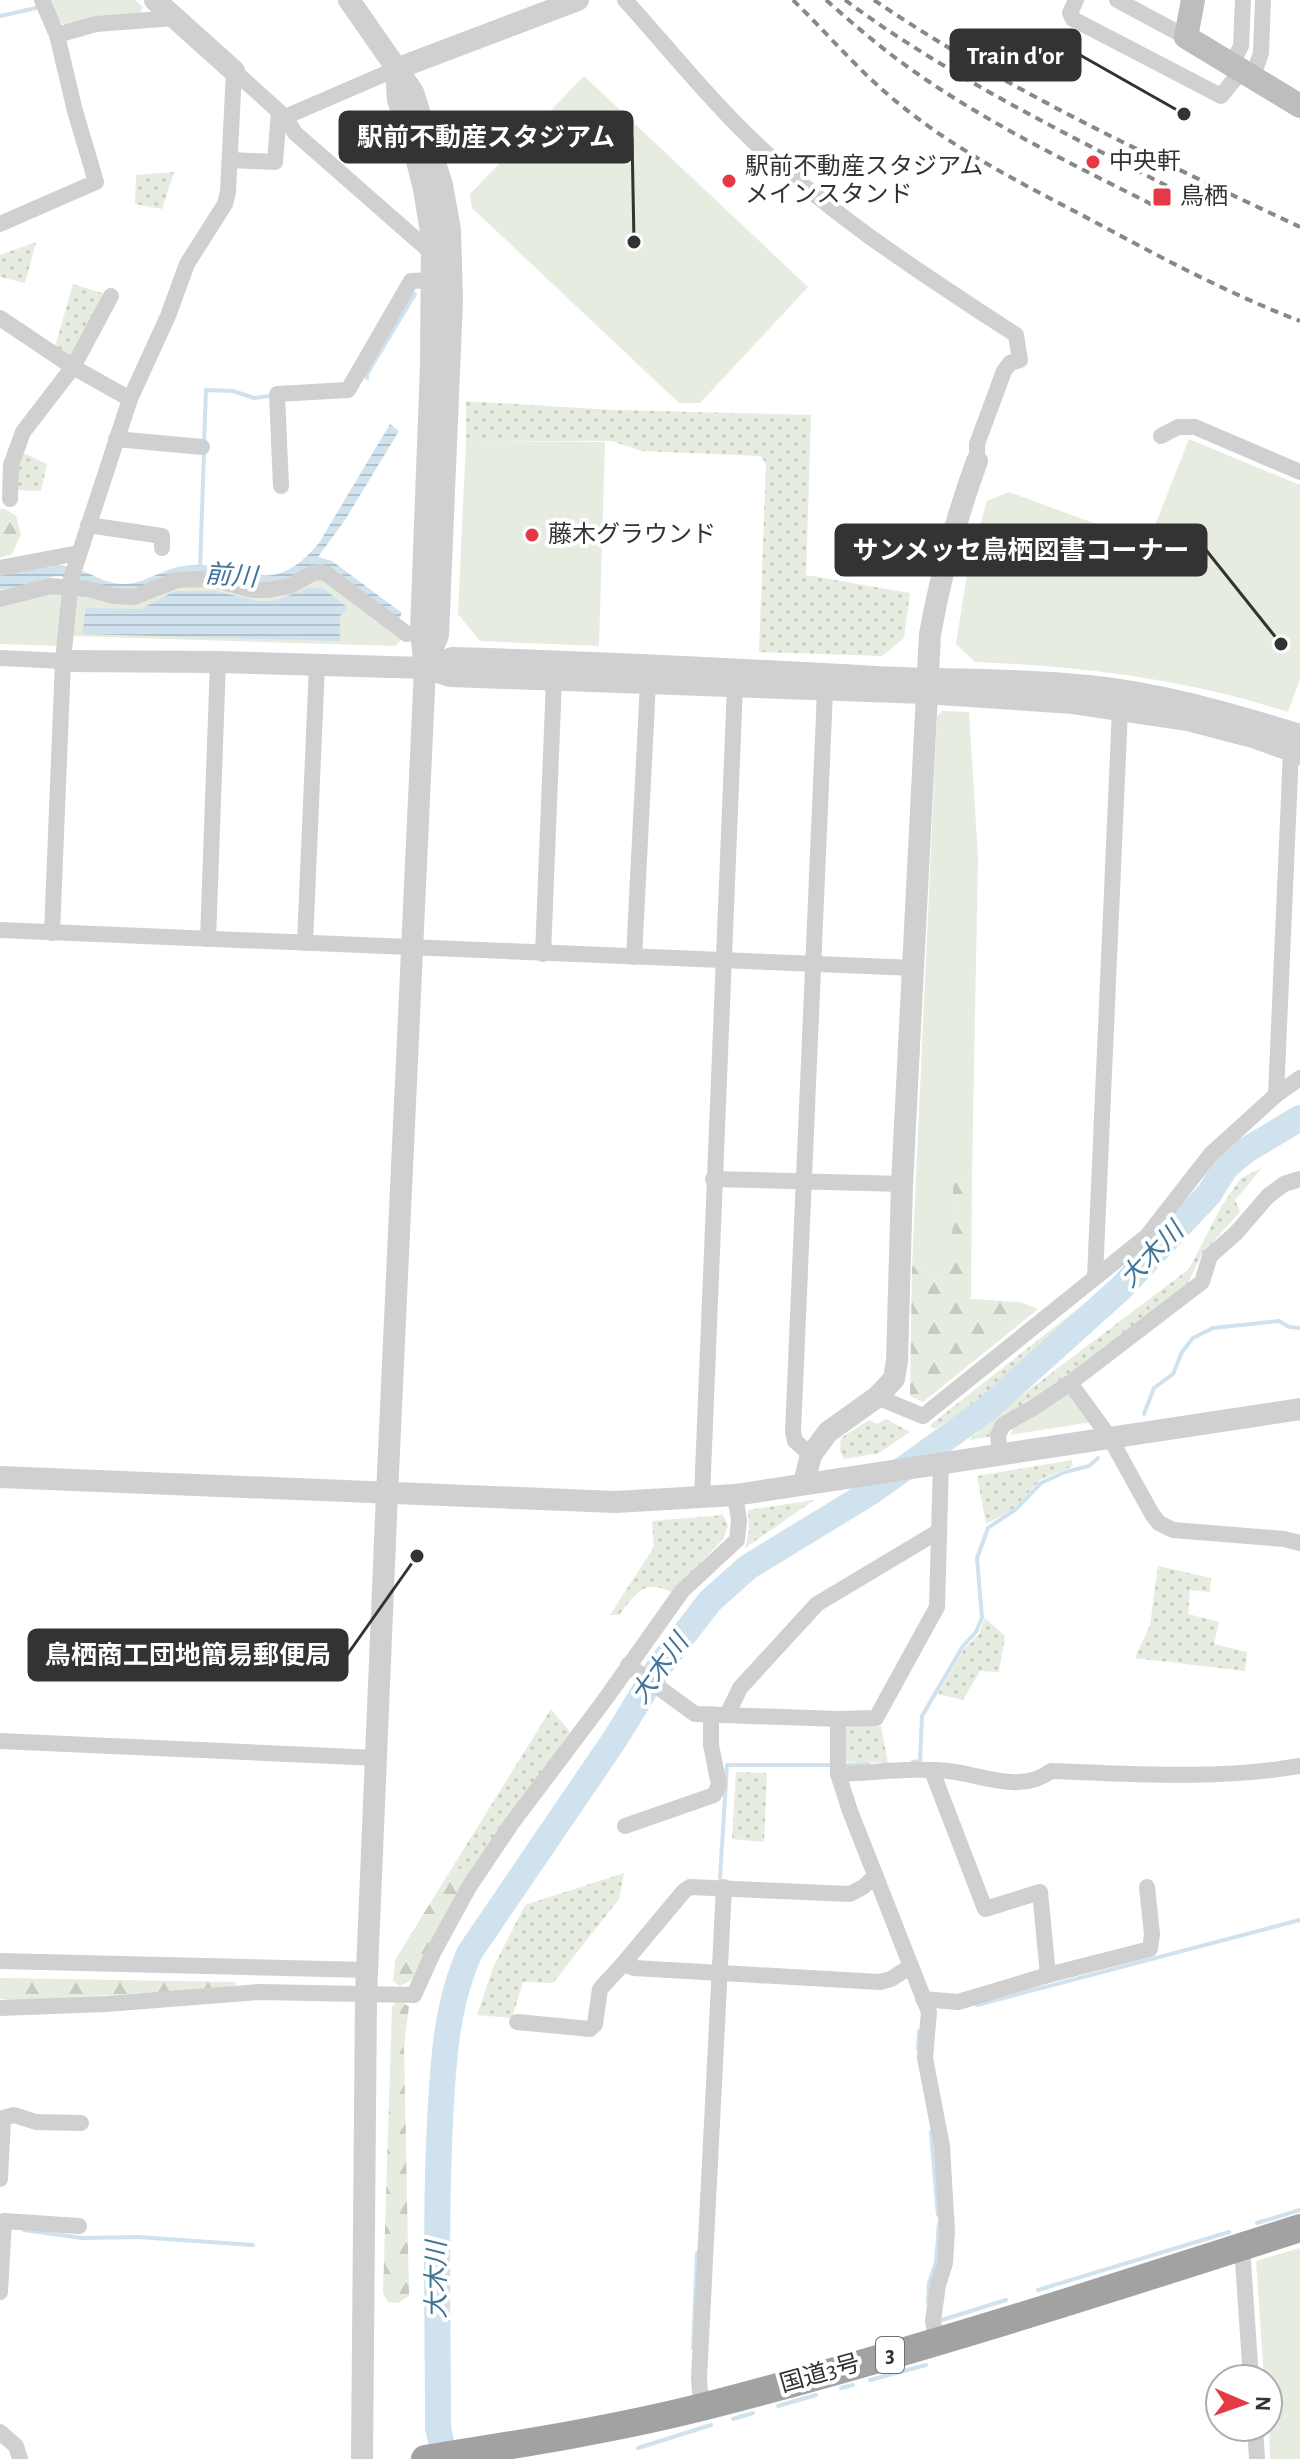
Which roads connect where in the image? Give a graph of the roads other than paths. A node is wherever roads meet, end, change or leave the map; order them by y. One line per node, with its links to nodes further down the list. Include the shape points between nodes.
1 (42, 0): 12 (street)
2 (155, 0): 11 (street)
3 (349, 0): 14 (street)
4 (578, 0): 14 (street)
5 (625, 0): 30 (street, via 739,127 809,190 882,248 1016,335 1020,360 1004,371 977,444)
6 (1076, 0): 15 (street, via 1073,19 1221,96)
7 (1117, 0): 13 (street)
8 (1193, 0): 13 (main road)
9 (1243, 0): 15 (street)
10 (1263, 0): 15 (street, via 1261,53)
11 (174, 18): 12 (street, via 96,24); 16 (street)
12 (57, 35): 20 (street, via 96,182)
13 (1186, 37): 15 (main road)
14 (396, 69): 18 (street); 21 (street, via 398,100 424,189); 44 (street, via 413,92 427,132 450,230 452,300 438,635)
15 (1243, 70): 17 (main road)
16 (234, 71): 18 (street); 19 (street)
17 (1300, 106)
18 (282, 114): 19 (street, via 275,162); 21 (street, via 295,133)
19 (231, 160): 26 (street, via 225,204 187,264)
20 (0, 224)
21 (433, 254): 22 (street)
22 (433, 280): 32 (street, via 411,281 348,390 277,394); 44 (street, via 421,632)
23 (111, 296): 25 (street)
24 (0, 318): 25 (street)
25 (73, 367): 26 (street); 33 (street, via 23,432 11,465)
26 (130, 399): 28 (street)
27 (1161, 436): 31 (street, via 1178,427 1195,427)
28 (116, 439): 29 (street); 34 (street)
29 (202, 447)
30 (977, 461): 48 (street, via 941,574)
31 (1300, 472)
32 (281, 486)
33 (10, 499)
34 (88, 525): 35 (street, via 162,536); 37 (street)
35 (162, 548)
36 (0, 568): 37 (street)
37 (73, 572): 38 (street, via 51,586); 39 (street, via 88,589 134,597 177,580 215,580 268,590 320,572); 41 (street)
38 (0, 599)
39 (407, 634)
40 (0, 658): 41 (street)
41 (63, 661): 42 (street); 53 (street)
42 (218, 662): 43 (street); 54 (street)
43 (317, 665): 44 (street); 55 (street)
44 (425, 668): 45 (street, via 450,676); 48 (street, via 452,658 714,667); 56 (street)
45 (554, 679): 46 (street); 57 (street)
46 (648, 683): 47 (street); 58 (street)
47 (735, 686): 49 (street); 59 (street)
48 (926, 686): 49 (street); 50 (street); 51 (street, via 1012,679 1166,698 1228,713); 61 (street)
49 (825, 691): 60 (street)
50 (1120, 709): 51 (street); 68 (street)
51 (1297, 747): 63 (street)
52 (0, 930): 53 (street)
53 (52, 933): 54 (street)
54 (208, 939): 55 (street)
55 (305, 943): 56 (street)
56 (411, 948): 57 (street); 78 (street)
57 (543, 954): 58 (street)
58 (634, 957): 59 (street)
59 (723, 961): 60 (street); 64 (street)
60 (814, 964): 61 (street); 66 (street)
61 (914, 968): 67 (street)
62 (1300, 1078): 63 (street)
63 (1276, 1095): 68 (street, via 1211,1154 1147,1236)
64 (713, 1179): 66 (street); 80 (street)
65 (1300, 1179): 69 (street, via 1268,1196 1210,1256 1202,1282)
66 (804, 1181): 67 (street); 74 (street, via 793,1432)
67 (902, 1184): 70 (street, via 897,1361 894,1379)
68 (1095, 1277): 70 (street, via 923,1416)
69 (1070, 1383): 72 (street); 73 (street, via 1003,1425)
70 (877, 1397): 74 (street, via 828,1432)
71 (1300, 1409): 72 (street)
72 (1110, 1438): 73 (street); 82 (street, via 1159,1523 1173,1530)
73 (1000, 1454): 75 (street)
74 (811, 1455): 77 (street)
75 (941, 1462): 77 (street); 81 (street)
76 (0, 1477): 78 (street)
77 (804, 1483): 79 (street)
78 (387, 1494): 80 (street, via 616,1502); 87 (street)
79 (735, 1495): 80 (street); 83 (street, via 737,1540 682,1591)
80 (702, 1497)
81 (939, 1531): 84 (street, via 817,1604); 85 (street, via 937,1607 876,1718)
82 (1300, 1543)
83 (631, 1667): 84 (street, via 695,1714); 101 (street, via 469,1887 414,1995)
84 (719, 1715): 85 (street); 91 (street, via 711,1745 719,1785 714,1795)
85 (838, 1719): 90 (street)
86 (0, 1741): 87 (street)
87 (378, 1758): 98 (street)
88 (1300, 1766): 89 (street, via 1202,1774 1051,1771 1033,1781 998,1782)
89 (932, 1771): 90 (street); 100 (street, via 985,1909 1040,1892)
90 (838, 1774): 92 (street)
91 (625, 1826)
92 (876, 1876): 93 (street, via 850,1894); 97 (street)
93 (724, 1887): 96 (street, via 684,1891); 99 (street)
94 (1147, 1887): 100 (street, via 1150,1949)
95 (0, 1961): 98 (street)
96 (623, 1964): 99 (street); 104 (street, via 600,1989 590,2029)
97 (911, 1966): 99 (street, via 880,1982); 102 (street)
98 (368, 1970): 101 (street)
99 (720, 1971): 114 (street, via 699,2378)
100 (1048, 1975): 102 (street, via 958,2002)
101 (366, 1995): 103 (street, via 260,1992); 117 (street)
102 (923, 1999): 112 (street, via 929,2012 925,2058 942,2146 947,2232 933,2321)
103 (0, 2008)
104 (517, 2022)
105 (81, 2123): 106 (street, via 3,2118)
106 (0, 2179)
107 (2, 2221): 108 (street); 111 (street)
108 (79, 2226)
109 (1300, 2228): 110 (highway, 国道3号 / 3)
110 (1242, 2247): 112 (highway, 国道3号 / 3); 113 (street)
111 (0, 2292)
112 (937, 2342): 114 (highway, 国道3号 / 3)
113 (1250, 2363)
114 (709, 2405): 118 (highway, 国道3号 / 3)
115 (0, 2432): 116 (street, via 16,2446)
116 (20, 2459)
117 (362, 2459)
118 (425, 2459)

